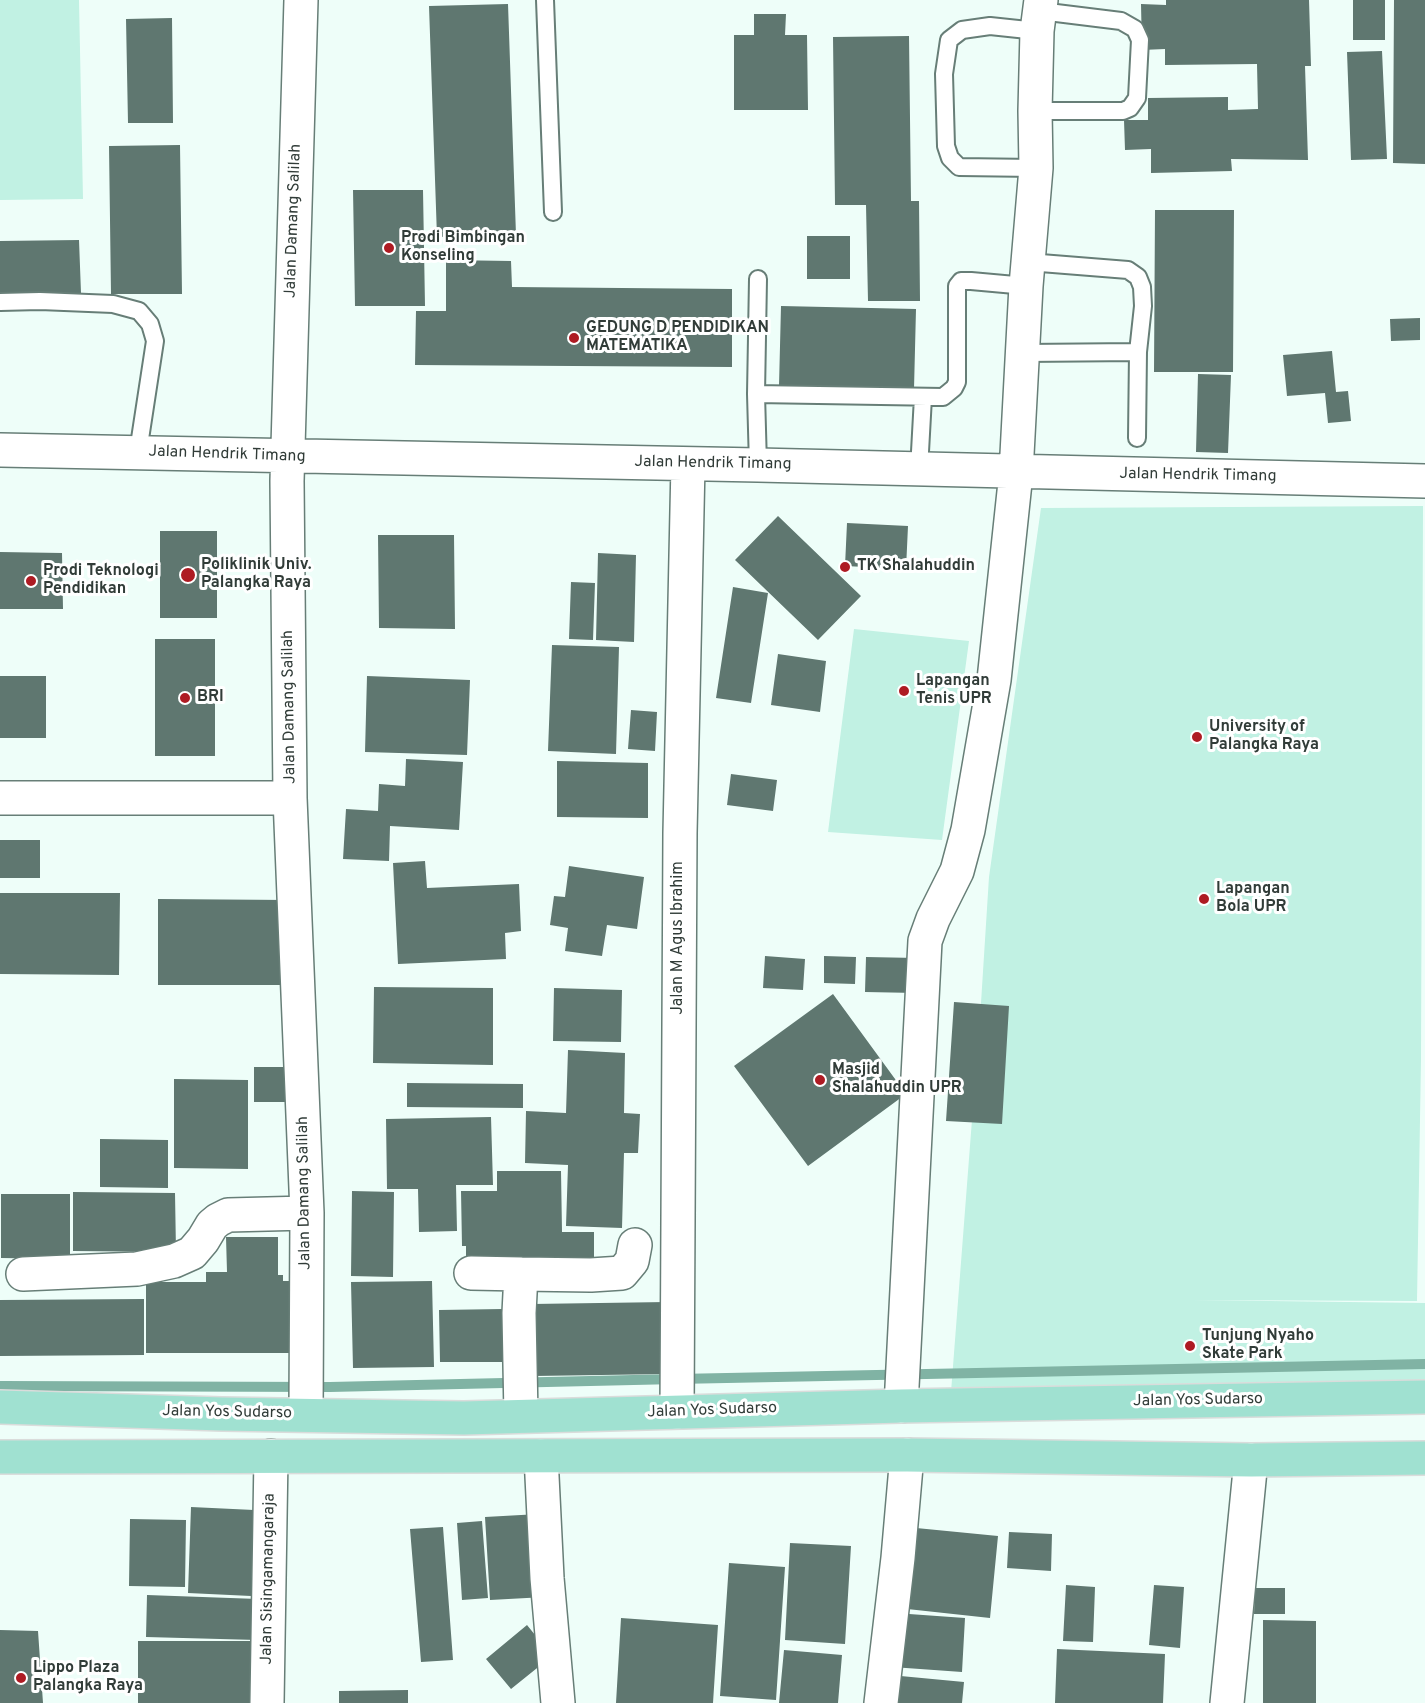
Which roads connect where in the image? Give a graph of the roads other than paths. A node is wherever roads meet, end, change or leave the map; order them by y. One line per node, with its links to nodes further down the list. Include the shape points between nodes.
1 (301, 0): 17 (street, Jalan Damang Salilah)
2 (545, 0): 6 (lane)
3 (1039, 14): 4 (street); 4 (lane, via 1121,21 1135,29 1140,40 1137,98 1130,108); 5 (lane, via 962,30 949,40 944,75 946,146 950,158 959,167)
4 (1035, 111): 5 (street)
5 (1036, 168): 7 (street)
6 (552, 212)
7 (1027, 274): 10 (lane, via 1128,270 1138,277 1143,306); 11 (street); 13 (lane, via 961,281 957,286 957,382 943,397)
8 (758, 279): 12 (lane)
9 (0, 302): 16 (lane, via 113,304 139,311 150,324 155,341)
10 (1138, 352): 11 (lane); 14 (lane)
11 (1023, 353): 21 (street)
12 (756, 394): 13 (lane); 19 (lane)
13 (924, 397): 20 (lane)
14 (1137, 438)
15 (0, 450): 16 (street, Jalan Hendrik Timang)
16 (138, 452): 17 (street, Jalan Hendrik Timang)
17 (287, 457): 18 (street, Jalan Hendrik Timang); 24 (street, Jalan Damang Salilah)
18 (688, 464): 19 (street, Jalan Hendrik Timang); 34 (street, Jalan M Agus Ibrahim, via 680,833)
19 (758, 465): 20 (street, Jalan Hendrik Timang)
20 (919, 470): 21 (street, Jalan Hendrik Timang)
21 (1016, 472): 22 (street, Jalan Hendrik Timang); 32 (street, via 994,680 968,830 957,871 925,941)
22 (1425, 481)
23 (0, 798): 24 (street)
24 (291, 798): 25 (street, Jalan Damang Salilah)
25 (307, 1213): 27 (street, via 228,1215 212,1225 192,1252 174,1261 136,1269); 30 (street, Jalan Damang Salilah)
26 (635, 1245): 29 (street, via 632,1261 622,1274)
27 (23, 1274)
28 (471, 1274): 29 (street)
29 (521, 1274): 35 (street)
30 (307, 1396): 33 (main road, Jalan Yos Sudarso, via 222,1414); 35 (main road, Jalan Yos Sudarso, via 464,1418)
31 (1425, 1397): 32 (main road, Jalan Yos Sudarso)
32 (901, 1406): 34 (main road, Jalan Yos Sudarso)
33 (0, 1407)
34 (676, 1412): 35 (main road, Jalan Yos Sudarso)
35 (521, 1416)
36 (907, 1455): 38 (main road); 41 (main road); 44 (street)
37 (272, 1456): 38 (main road); 39 (main road); 42 (street, Jalan Sisingamangaraja)
38 (541, 1456): 43 (street)
39 (0, 1457)
40 (1425, 1458): 41 (main road)
41 (1251, 1460): 45 (street)
42 (267, 1703)
43 (558, 1703)
44 (881, 1703)
45 (1227, 1703)

